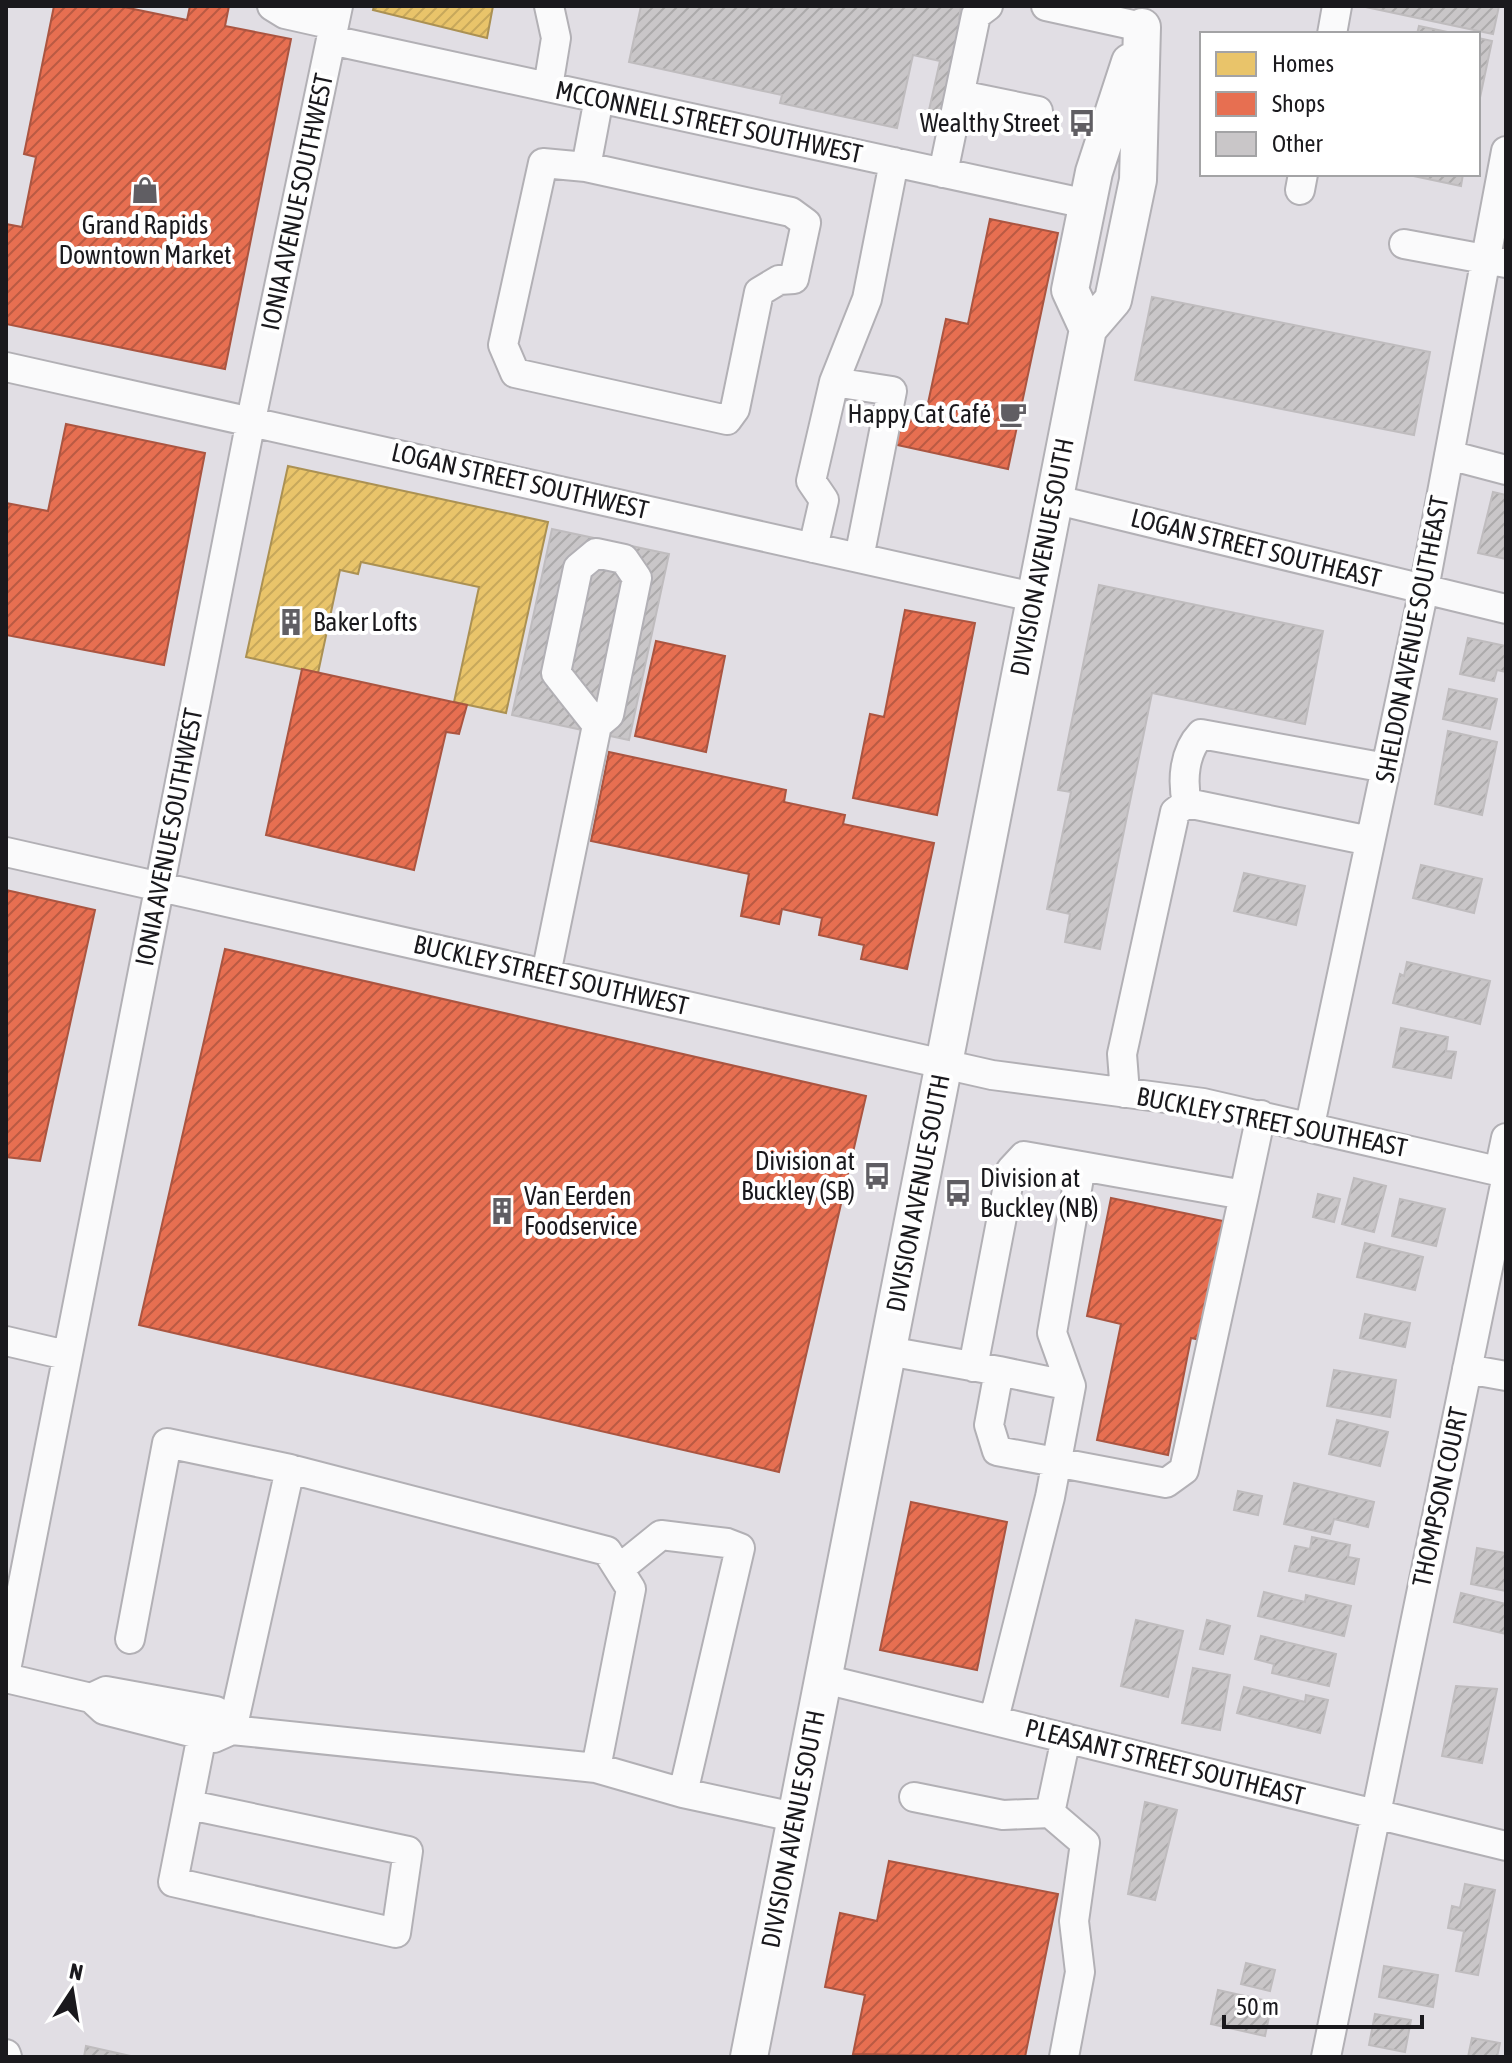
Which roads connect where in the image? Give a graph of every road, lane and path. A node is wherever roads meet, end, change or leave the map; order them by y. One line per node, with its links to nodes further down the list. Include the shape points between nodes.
1 (272, 6): 7 (street, MCCONNELL STREET SOUTHWEST, via 285,14)
2 (988, 6): 10 (street, via 976,15)
3 (1337, 6): 8 (street)
4 (1057, 7): 6 (street)
5 (550, 13): 9 (street, via 542,32)
6 (1144, 17): 17 (main road); 20 (main road, DIVISION AVENUE SOUTH, via 1138,180 1113,300)
7 (335, 24): 9 (street, MCCONNELL STREET SOUTHWEST); 23 (street, IONIA AVENUE SOUTHWEST)
8 (1332, 32)
9 (540, 85): 11 (street, MCCONNELL STREET SOUTHWEST)
10 (960, 95): 12 (street); 16 (street)
11 (599, 98): 14 (street, MCCONNELL STREET SOUTHWEST); 15 (street)
12 (1038, 111)
13 (1506, 151): 19 (street, SHELDON AVENUE SOUTHEAST)
14 (894, 162): 16 (street, MCCONNELL STREET SOUTHWEST); 22 (street, via 867,299)
15 (586, 167): 15 (street, via 543,163 503,345 515,373 727,420 735,409 759,292 779,280 794,279 806,223 791,212)
16 (943, 173): 17 (street, MCCONNELL STREET SOUTHWEST)
17 (1087, 204): 20 (main road, via 1070,290)
18 (1404, 244): 19 (street)
19 (1496, 260): 24 (street, SHELDON AVENUE SOUTHEAST)
20 (1088, 329): 26 (main road, DIVISION AVENUE SOUTH)
21 (6, 367): 23 (street, LOGAN STREET SOUTHWEST)
22 (834, 382): 27 (street, via 811,481 824,500); 28 (street, via 892,391)
23 (251, 420): 27 (street, LOGAN STREET SOUTHWEST); 37 (street, IONIA AVENUE SOUTHWEST)
24 (1449, 455): 25 (street); 29 (street, SHELDON AVENUE SOUTHEAST)
25 (1506, 470)
26 (1053, 499): 29 (street, LOGAN STREET SOUTHEAST); 30 (main road, DIVISION AVENUE SOUTH)
27 (813, 548): 28 (street, LOGAN STREET SOUTHWEST)
28 (859, 558): 30 (street, LOGAN STREET SOUTHWEST)
29 (1424, 589): 31 (street, LOGAN STREET SOUTHEAST); 33 (street, SHELDON AVENUE SOUTHEAST)
30 (1033, 597): 39 (main road, DIVISION AVENUE SOUTH)
31 (1506, 609)
32 (597, 725): 32 (street, via 609,715 637,578 624,559 596,553 578,568 556,673); 38 (street)
33 (1386, 768): 34 (street, via 1201,734 1190,745 1183,785); 35 (street, SHELDON AVENUE SOUTHEAST)
34 (1187, 803): 35 (street); 40 (street, via 1175,812 1122,1054)
35 (1370, 841): 42 (street, SHELDON AVENUE SOUTHEAST)
36 (6, 852): 37 (street, BUCKLEY STREET SOUTHWEST)
37 (159, 887): 38 (street, BUCKLEY STREET SOUTHWEST); 49 (street, IONIA AVENUE SOUTHWEST)
38 (546, 974): 39 (street, BUCKLEY STREET SOUTHWEST)
39 (942, 1063): 40 (street, BUCKLEY STREET SOUTHEAST, via 1004,1078); 48 (main road, DIVISION AVENUE SOUTH)
40 (1125, 1093): 41 (street, BUCKLEY STREET SOUTHEAST)
41 (1261, 1115): 42 (street, BUCKLEY STREET SOUTHEAST); 46 (street)
42 (1310, 1125): 45 (street, BUCKLEY STREET SOUTHEAST)
43 (1506, 1138): 45 (street, THOMPSON COURT)
44 (1081, 1166): 46 (street); 50 (street, via 1024,1156 1011,1170); 53 (street, via 1052,1333)
45 (1504, 1175): 51 (street, THOMPSON COURT)
46 (1244, 1195): 54 (street, via 1184,1470 1166,1483)
47 (6, 1341): 49 (street)
48 (888, 1351): 50 (street); 61 (main road, DIVISION AVENUE SOUTH)
49 (66, 1355): 56 (street, IONIA AVENUE SOUTHWEST)
50 (986, 1369): 53 (street); 54 (street, via 989,1425 997,1451)
51 (1467, 1369): 52 (street); 72 (street, THOMPSON COURT)
52 (1506, 1376)
53 (1071, 1386): 54 (street)
54 (1057, 1464): 63 (street)
55 (290, 1469): 57 (street, via 607,1551); 58 (street, via 167,1443); 64 (street)
56 (17, 1553): 59 (street, IONIA AVENUE SOUTHWEST)
57 (619, 1569): 67 (street, via 631,1589); 68 (street, via 661,1535 740,1548)
58 (130, 1639)
59 (6, 1670)
60 (6, 1678): 62 (street)
61 (824, 1679): 63 (street, PLEASANT STREET SOUTHEAST); 73 (main road, DIVISION AVENUE SOUTH)
62 (91, 1698): 64 (street, via 106,1691 216,1711); 65 (street, via 104,1710)
63 (994, 1719): 66 (street, PLEASANT STREET SOUTHEAST)
64 (232, 1730): 65 (street, via 214,1738); 67 (street)
65 (202, 1735): 70 (street)
66 (1066, 1738): 71 (street); 72 (street, PLEASANT STREET SOUTHEAST)
67 (596, 1768): 68 (street)
68 (683, 1793): 73 (street)
69 (914, 1797): 71 (street, via 1003,1815)
70 (190, 1805): 70 (street, via 173,1882 396,1933 408,1851)
71 (1050, 1813): 76 (street, via 1085,1843 1074,1921 1080,1972)
72 (1375, 1814): 74 (street, PLEASANT STREET SOUTHEAST); 77 (street)
73 (794, 1817): 75 (main road, DIVISION AVENUE SOUTH)
74 (1506, 1846)
75 (749, 2057)
76 (1064, 2057)
77 (1326, 2057)

